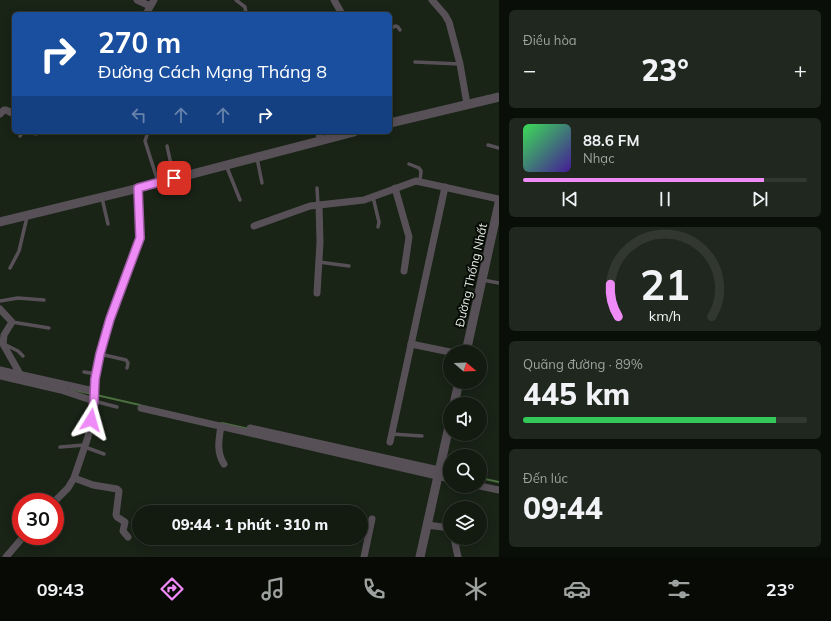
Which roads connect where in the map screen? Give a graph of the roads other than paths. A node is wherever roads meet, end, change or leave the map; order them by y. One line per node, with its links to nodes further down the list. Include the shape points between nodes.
1 (137, 0): 5 (street)
2 (236, 0): 7 (lane, via 245,7)
3 (334, 0): 8 (street)
4 (432, 0): 12 (street, via 447,18)
5 (152, 3): 6 (street)
6 (147, 12)
7 (246, 12)
8 (341, 12)
9 (392, 27): 10 (lane, via 396,26)
10 (400, 30)
11 (416, 62): 12 (lane)
12 (460, 64): 14 (street)
13 (499, 97): 14 (street)
14 (467, 104): 17 (street)
15 (12, 113): 16 (street, via 4,110)
16 (0, 114)
17 (392, 123)
18 (147, 134): 29 (lane, via 145,141)
19 (337, 134): 20 (street)
20 (320, 136): 24 (street)
21 (488, 145): 23 (lane)
22 (167, 146): 27 (lane)
23 (499, 148)
24 (257, 156): 25 (street); 30 (lane)
25 (226, 164): 27 (street); 38 (lane)
26 (409, 164): 28 (lane, via 421,171)
27 (174, 178): 29 (street)
28 (420, 181): 31 (street); 34 (street)
29 (158, 183): 32 (street)
30 (262, 183)
31 (445, 187): 37 (street); 59 (street)
32 (138, 188): 35 (street); 62 (street, via 140,238)
33 (317, 188): 40 (lane)
34 (395, 188): 36 (street); 49 (street, via 409,237)
35 (101, 197): 41 (street); 43 (lane)
36 (373, 197): 40 (street, via 357,202); 45 (lane)
37 (499, 199)
38 (240, 200)
39 (499, 203): 50 (street, Đường Thống Nhất)
40 (318, 205): 44 (street, via 304,207); 46 (street)
41 (27, 216): 42 (street); 48 (lane, via 19,251)
42 (0, 222)
43 (108, 224)
44 (254, 226)
45 (378, 227)
46 (319, 262): 47 (lane); 52 (street)
47 (349, 266)
48 (10, 268)
49 (404, 271)
50 (482, 280): 51 (lane); 60 (street, Đường Thống Nhất)
51 (499, 284)
52 (316, 293)
53 (44, 300): 54 (lane, via 18,298)
54 (0, 301)
55 (0, 309): 56 (street)
56 (12, 322): 57 (lane); 58 (street, via 4,335)
57 (49, 328)
58 (3, 344): 63 (lane); 67 (street)
59 (412, 344): 61 (street); 73 (street)
60 (468, 345)
61 (443, 351)
62 (100, 354): 64 (lane, via 126,360); 68 (street)
63 (23, 356)
64 (127, 368)
65 (0, 370): 67 (street)
66 (84, 372): 68 (lane)
67 (20, 374): 70 (street)
68 (96, 374): 70 (street)
69 (0, 376): 70 (street)
70 (94, 396): 71 (lane); 77 (street)
71 (117, 407)
72 (221, 426): 80 (street, via 218,446); 81 (street); 81 (street, via 141,406)
73 (392, 434): 74 (lane); 76 (street)
74 (422, 436)
75 (446, 441): 81 (street)
76 (390, 442)
77 (85, 446): 78 (lane); 79 (lane); 83 (street)
78 (60, 447)
79 (104, 454)
80 (224, 464)
81 (439, 473): 82 (street); 88 (street)
82 (443, 475)
83 (74, 478): 86 (street); 90 (street, via 120,492 116,515 125,522 124,531)
84 (487, 487): 85 (street)
85 (499, 490)
86 (63, 493)
87 (372, 519): 94 (street)
88 (427, 526): 89 (street); 95 (street)
89 (443, 527)
90 (128, 537)
91 (16, 545): 93 (street)
92 (455, 545): 96 (street)
93 (6, 557)
94 (364, 557)
95 (420, 557)
96 (458, 557)

